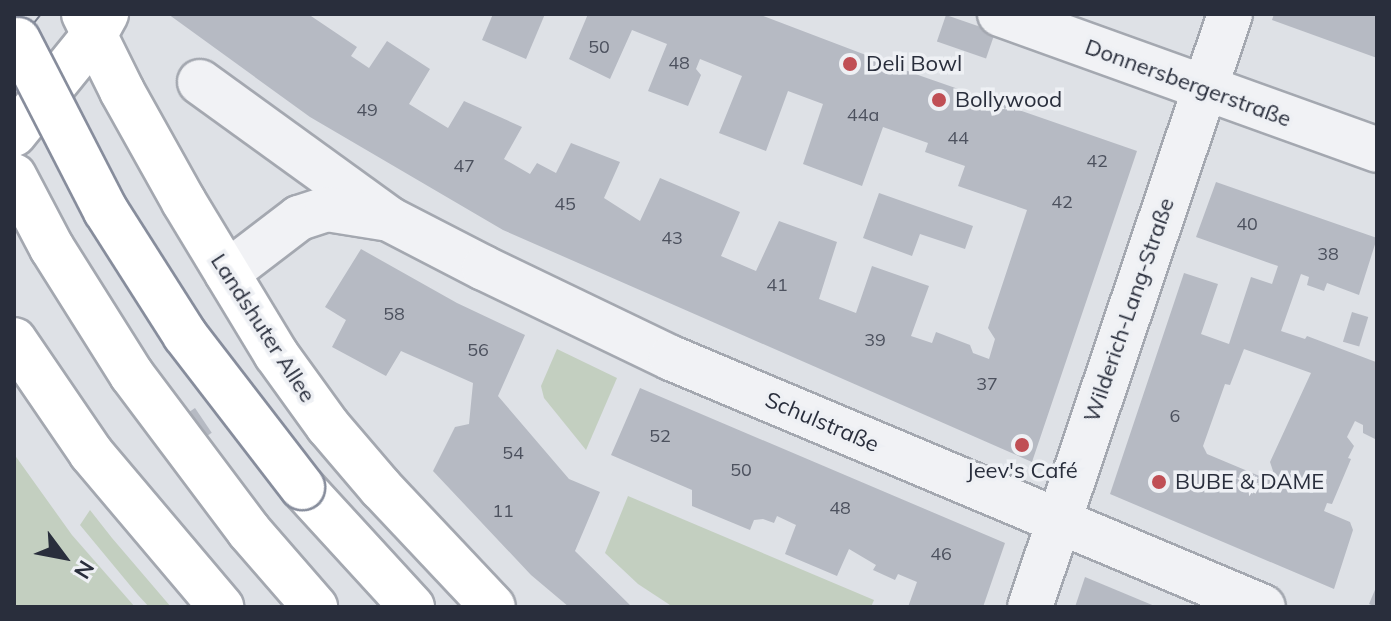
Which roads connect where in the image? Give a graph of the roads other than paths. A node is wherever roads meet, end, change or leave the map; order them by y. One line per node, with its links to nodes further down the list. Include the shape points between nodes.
1 (1000, 14): 6 (street, Donnersbergerstraße)
2 (1230, 14): 6 (street, Wilderich-Lang-Straße)
3 (95, 21): 7 (main road); 11 (main road, Landshuter Allee, via 122,91)
4 (14, 30): 16 (main road, bridge, via 106,211 185,335 302,487)
5 (200, 82): 10 (street, Schulstraße)
6 (1202, 89): 8 (street, Donnersbergerstraße); 13 (street, Wilderich-Lang-Straße)
7 (14, 134)
8 (1377, 150)
9 (14, 176): 15 (main road, via 52,248 132,375 249,531)
10 (389, 219): 11 (street, Schulstraße, via 327,209 299,218); 13 (street, Schulstraße, via 671,358)
11 (227, 273): 17 (main road, Landshuter Allee, via 328,426)
12 (14, 340): 14 (main road, via 91,453)
13 (1059, 521): 18 (street, Wilderich-Lang-Straße); 19 (street, Schulstraße)
14 (221, 607)
15 (315, 607)
16 (412, 607)
17 (493, 607)
18 (1030, 607)
19 (1263, 607)

